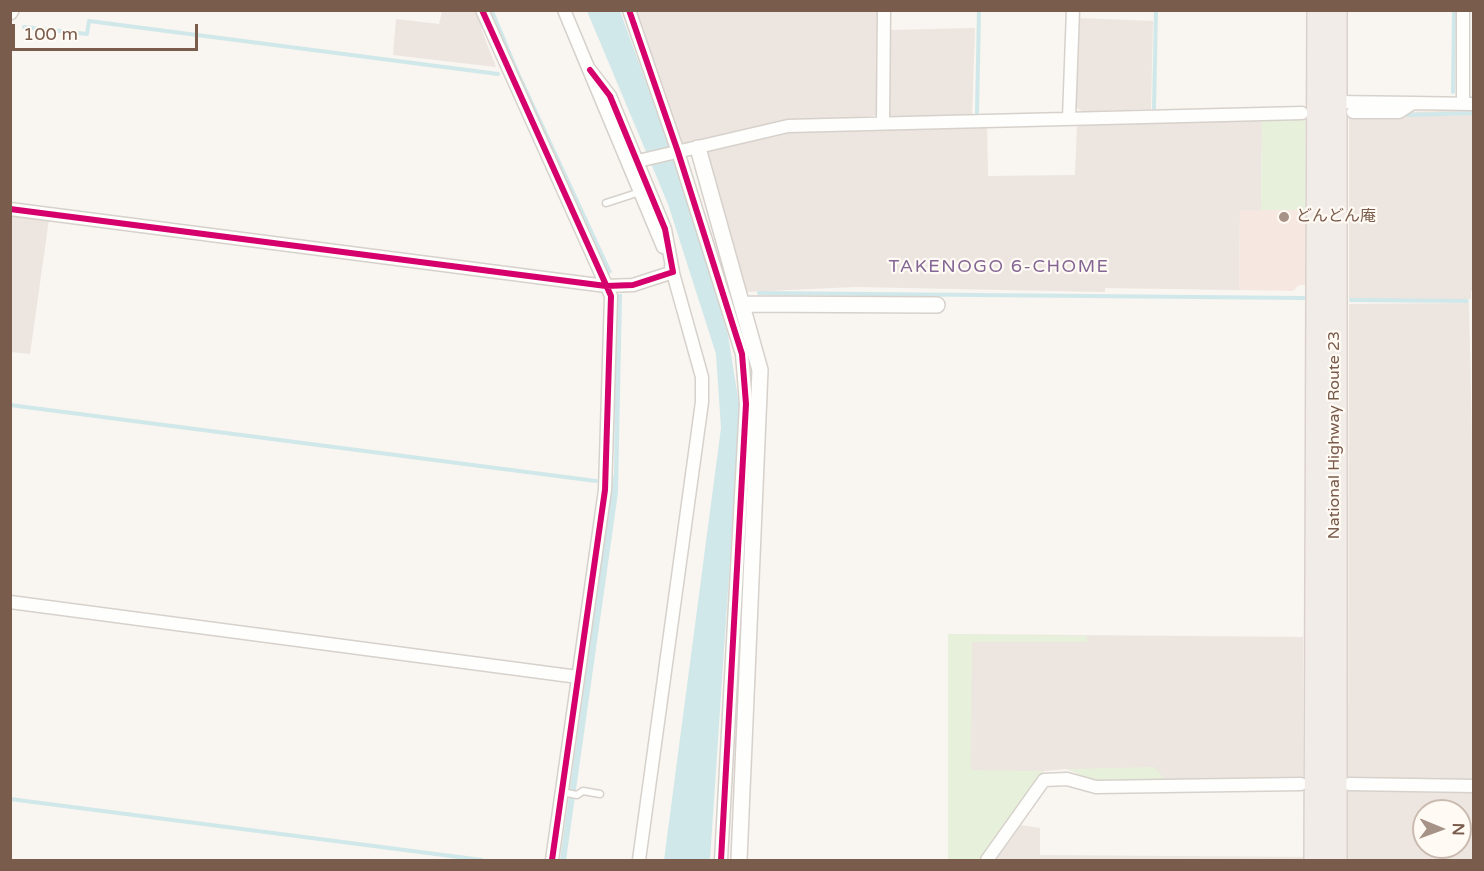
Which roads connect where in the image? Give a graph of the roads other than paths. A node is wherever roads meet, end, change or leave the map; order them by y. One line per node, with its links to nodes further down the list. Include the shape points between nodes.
1 (482, 10): 23 (street)
2 (564, 10): 9 (street)
3 (629, 10): 17 (street)
4 (885, 10): 15 (street)
5 (1073, 10): 14 (street)
6 (1318, 10): 38 (highway, National Highway Route 23)
7 (1336, 10): 12 (highway, National Highway Route 23)
8 (1463, 10): 11 (street)
9 (590, 70): 18 (street, via 610,96); 19 (street)
10 (1413, 104): 11 (street); 12 (street); 12 (street, via 1399,112)
11 (1468, 104)
12 (1344, 107): 39 (highway, National Highway Route 23)
13 (1302, 113): 14 (street)
14 (1069, 118): 15 (street)
15 (883, 122): 16 (street, via 788,126)
16 (698, 148): 17 (street); 24 (street)
17 (678, 152): 18 (street); 35 (street, via 742,354 746,404)
18 (641, 161): 22 (street, via 665,229)
19 (640, 191): 20 (lane); 22 (street)
20 (606, 203)
21 (10, 209): 23 (street)
22 (673, 272): 23 (street, via 633,285); 34 (street, via 702,377 702,402)
23 (606, 286): 27 (street, via 611,296 606,476)
24 (742, 303): 25 (street); 36 (street, via 760,370 761,397)
25 (937, 305)
26 (10, 602): 27 (street)
27 (578, 677): 31 (street)
28 (1301, 783): 37 (street, via 1096,787 1067,779 1044,780)
29 (1348, 784): 30 (street)
30 (1473, 786)
31 (564, 793): 32 (lane); 33 (street)
32 (600, 794)
33 (552, 861)
34 (639, 861)
35 (721, 861)
36 (740, 861)
37 (987, 861)
38 (1315, 861)
39 (1336, 861)

